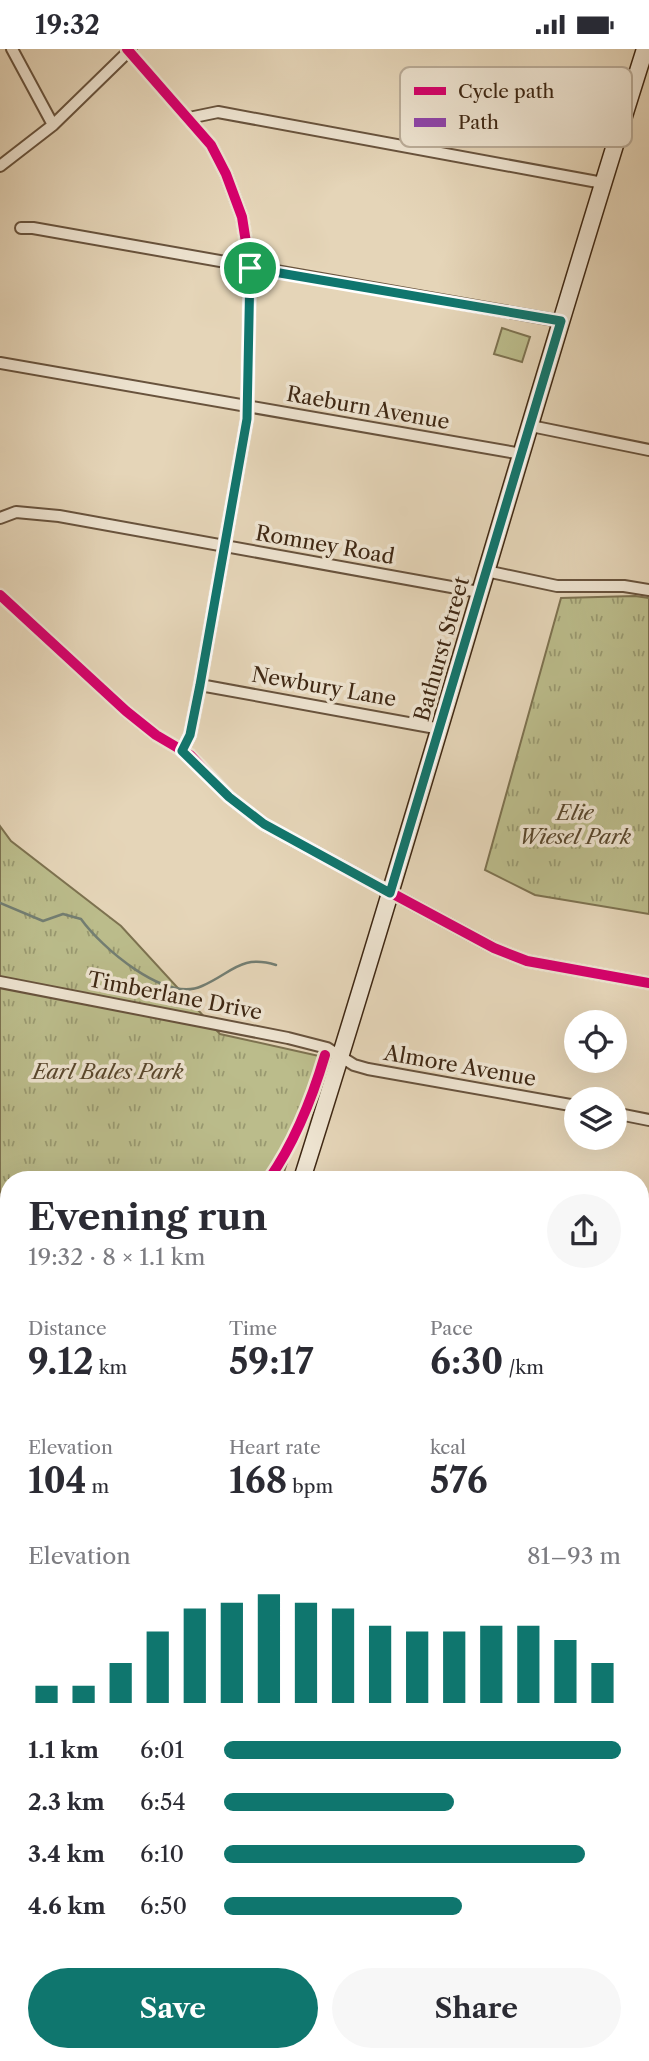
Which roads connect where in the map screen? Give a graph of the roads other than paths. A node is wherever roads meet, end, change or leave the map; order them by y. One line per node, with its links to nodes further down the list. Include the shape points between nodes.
1 (12, 49): 6 (street)
2 (645, 49): 4 (main road, Bathurst Street)
3 (129, 50): 5 (street); 6 (street)
4 (632, 90)
5 (189, 118): 7 (street, via 218,112); 13 (street, via 226,174 242,217)
6 (53, 125): 10 (street)
7 (400, 146)
8 (408, 147): 11 (street)
9 (614, 147): 11 (main road, Bathurst Street)
10 (0, 166)
11 (603, 183): 14 (main road, Bathurst Street)
12 (21, 228): 13 (street)
13 (250, 268): 14 (street); 16 (street)
14 (561, 321): 17 (main road, Bathurst Street)
15 (0, 363): 16 (street, Raeburn Avenue)
16 (247, 407): 19 (street, Raeburn Avenue); 21 (street)
17 (531, 426): 18 (street); 19 (main road, Bathurst Street)
18 (649, 450)
19 (522, 454): 22 (main road, Bathurst Street)
20 (0, 518): 21 (street, Romney Road, via 16,512 59,516)
21 (226, 548): 24 (street, Romney Road); 26 (street)
22 (486, 571): 23 (street, via 557,586); 24 (main road, Bathurst Street)
23 (649, 590)
24 (479, 592): 27 (main road, Bathurst Street)
25 (0, 595): 28 (street, via 126,711)
26 (200, 685): 27 (street, Newbury Lane); 28 (street, via 190,735)
27 (441, 729): 29 (main road, Bathurst Street)
28 (182, 751): 29 (street, via 264,824)
29 (390, 893): 31 (street, via 527,961); 32 (main road, Bathurst Street)
30 (0, 982): 32 (street, Timberlane Drive, via 288,1038)
31 (649, 983)
32 (341, 1056): 33 (street, Almore Avenue, via 368,1069); 36 (main road, Bathurst Street)
33 (564, 1104)
34 (627, 1116): 35 (street)
35 (649, 1120)
36 (305, 1171)

